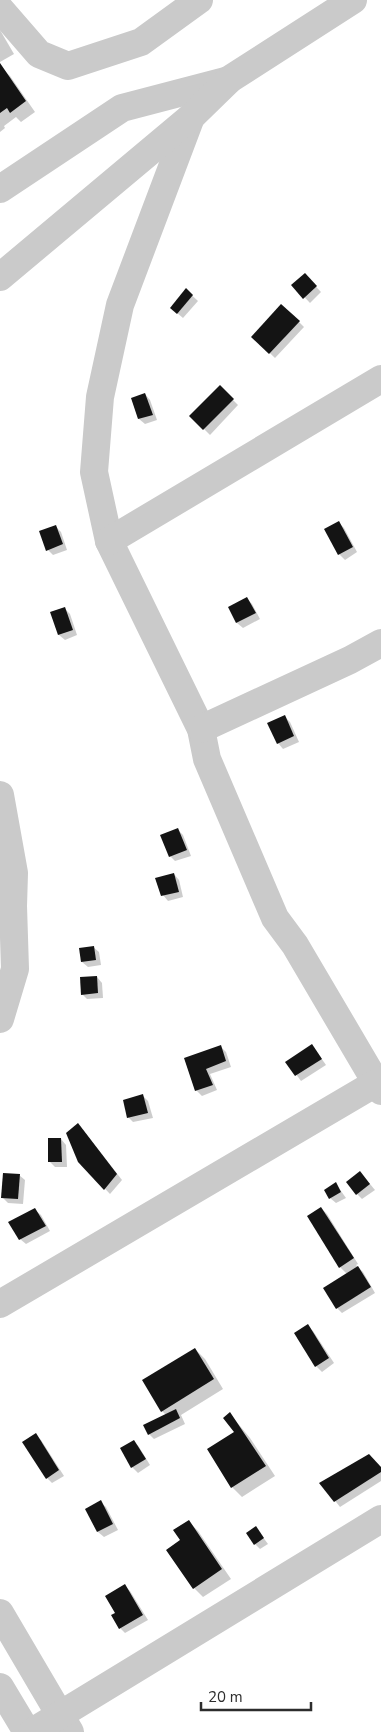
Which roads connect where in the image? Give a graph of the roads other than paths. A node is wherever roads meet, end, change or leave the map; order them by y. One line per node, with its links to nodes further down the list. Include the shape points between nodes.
1 (199, 0): 4 (street, via 141,42 68,66 39,54)
2 (353, 0): 3 (street)
3 (325, 7): 5 (street)
4 (0, 9)
5 (230, 79): 6 (street); 7 (street, via 122,108)
6 (191, 118): 8 (street); 10 (street, via 120,305 100,396 94,472)
7 (0, 189)
8 (0, 277)
9 (381, 380): 10 (street)
10 (109, 541): 12 (street)
11 (381, 643): 12 (street)
12 (201, 729): 17 (street, via 207,759 275,918 295,945)
13 (0, 795): 14 (street, via 14,873)
14 (13, 906): 15 (street); 16 (street, via 15,968)
15 (0, 936)
16 (0, 1019)
17 (379, 1085): 18 (street)
18 (0, 1304)
19 (381, 1518): 22 (street)
20 (0, 1613): 22 (street)
21 (0, 1687): 23 (street)
22 (65, 1723): 24 (street)
23 (27, 1732)
24 (32, 1732)

